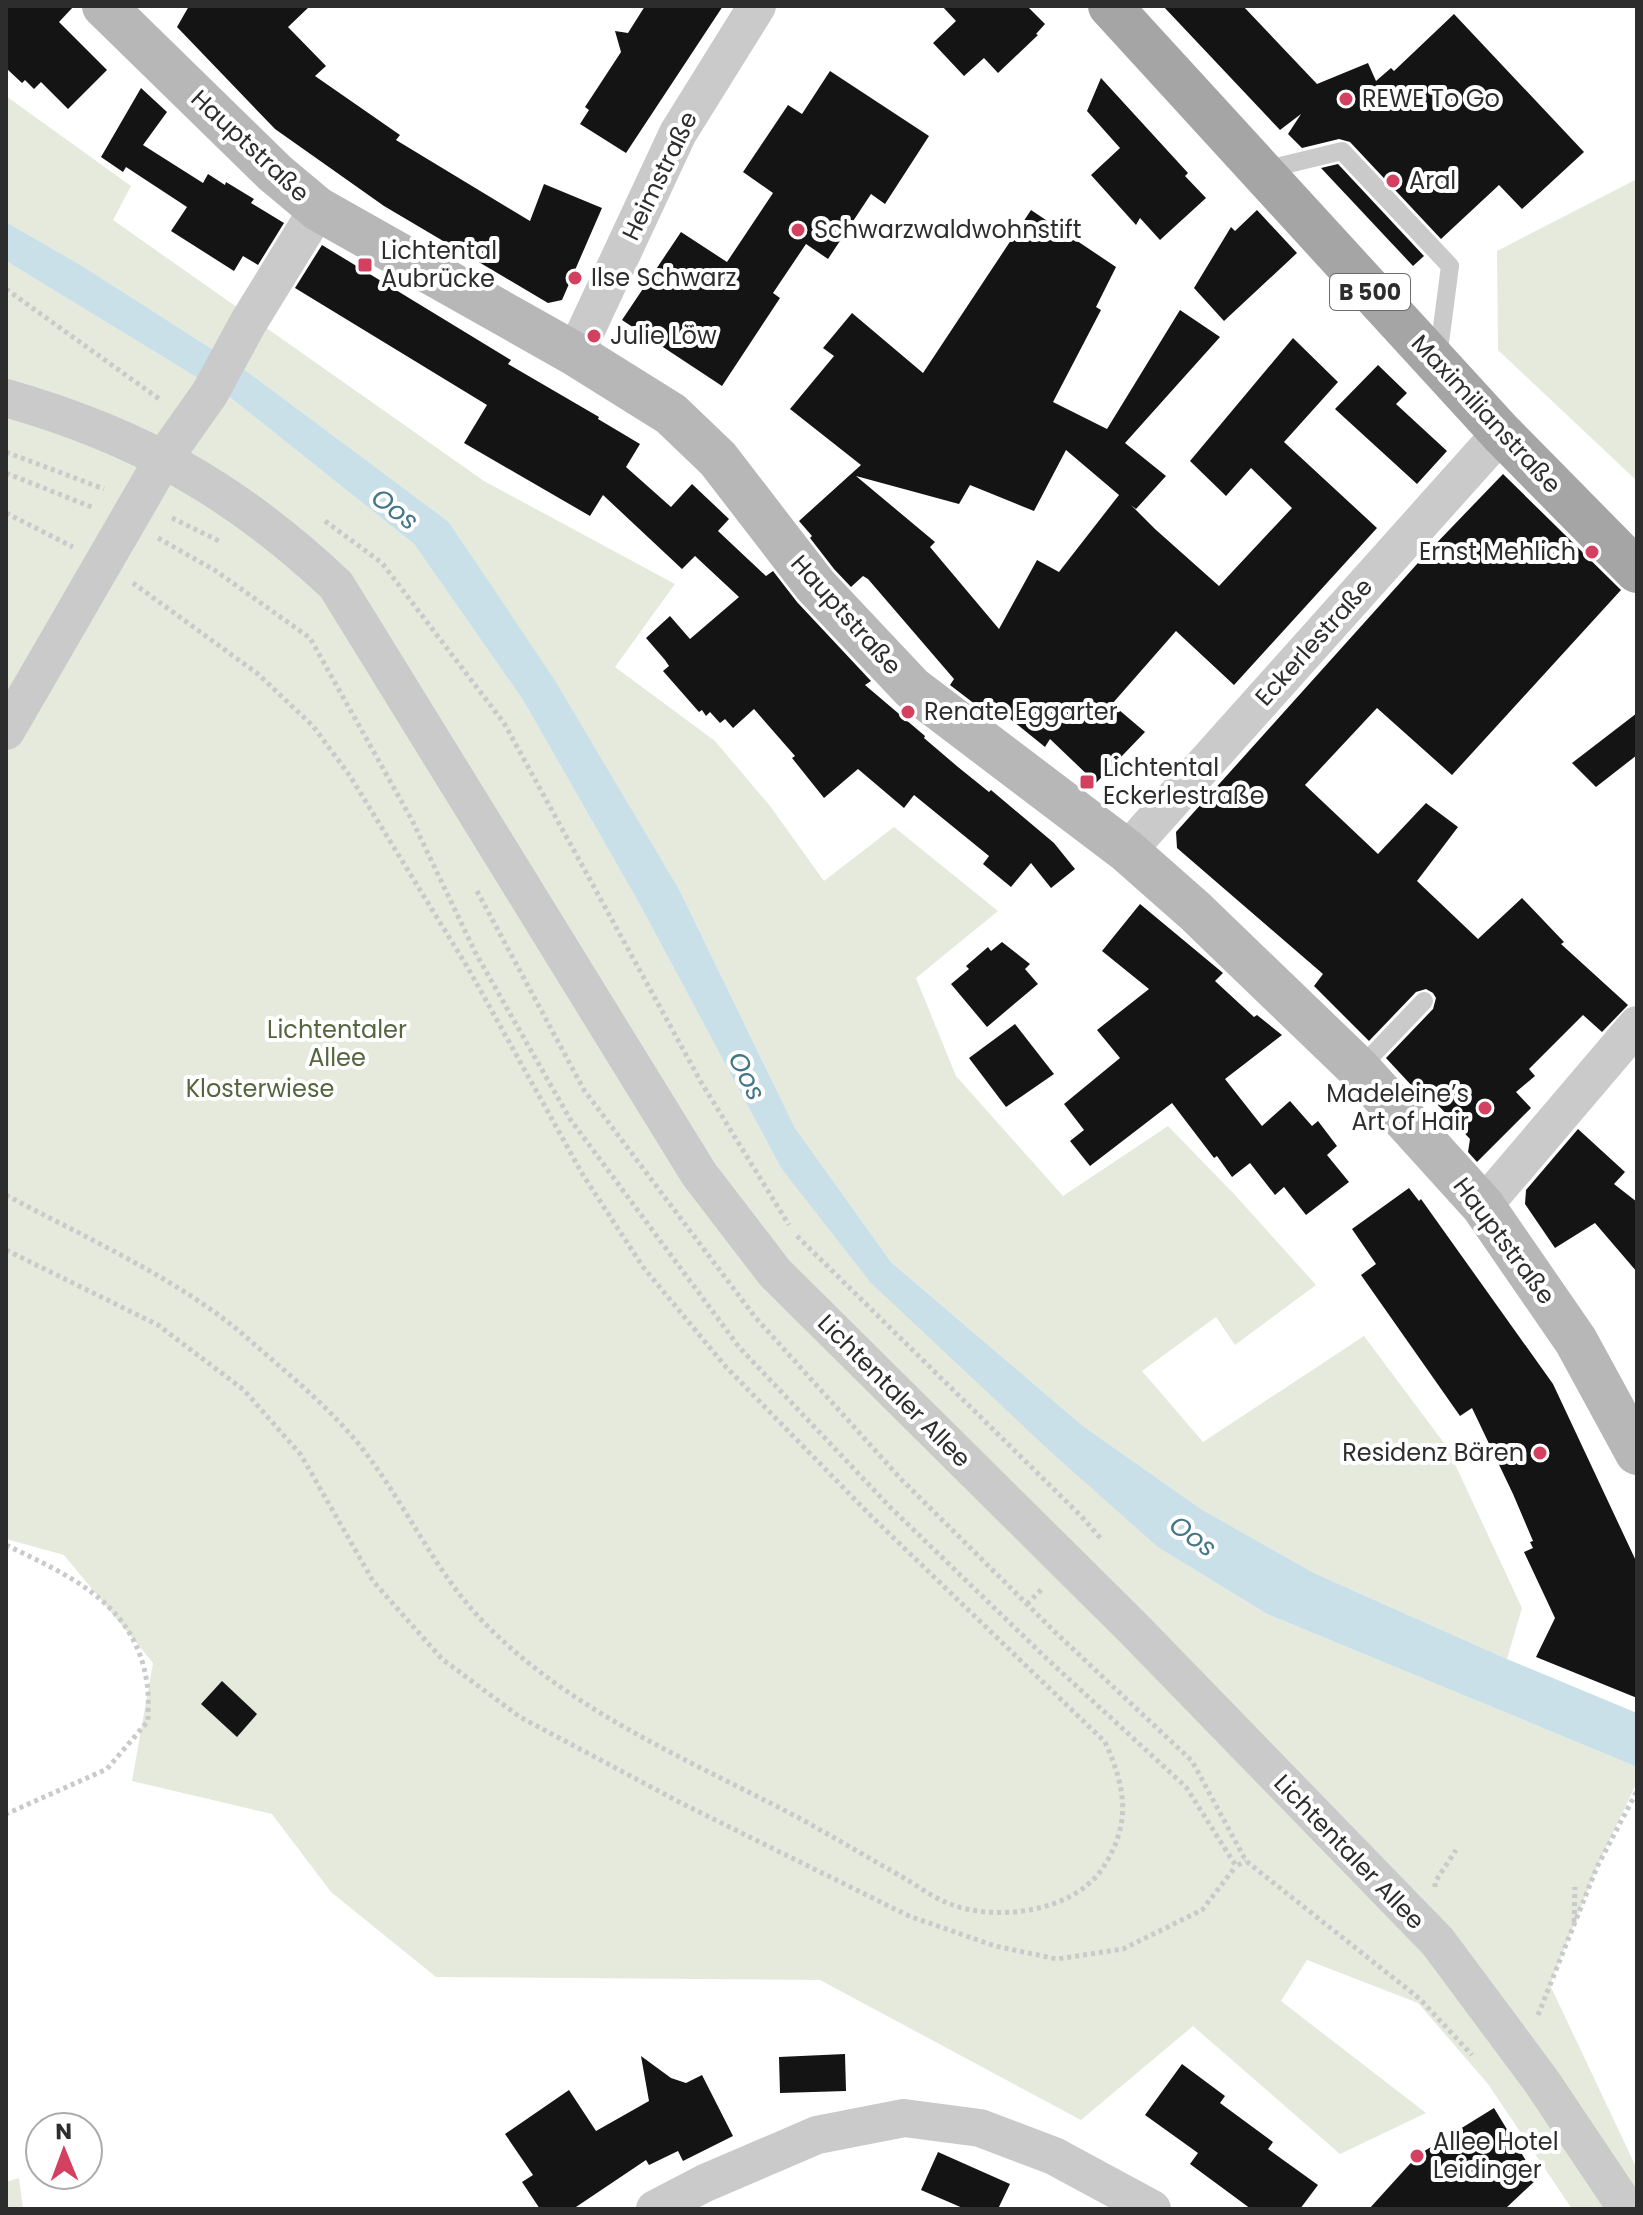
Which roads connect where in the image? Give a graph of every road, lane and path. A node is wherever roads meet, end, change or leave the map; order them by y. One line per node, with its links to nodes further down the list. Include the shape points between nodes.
1 (104, 6): 5 (main road, Hauptstraße)
2 (757, 6): 7 (street, Heimstraße, via 678,133)
3 (1110, 6): 4 (main road, Maximilianstraße / B 500)
4 (1259, 171): 8 (main road, Maximilianstraße / B 500); 8 (lane, via 1342,151 1450,266)
5 (318, 209): 7 (main road, Hauptstraße); 10 (street)
6 (6, 289): 10 (path)
7 (575, 354): 21 (main road, Hauptstraße, via 671,414 718,459 815,585 912,688)
8 (1437, 364): 11 (main road, Maximilianstraße / B 500)
9 (6, 398): 13 (street, Lichtentaler Allee, via 99,428)
10 (201, 408): 13 (street)
11 (1501, 433): 19 (main road, Maximilianstraße / B 500); 21 (street, Eckerlestraße)
12 (6, 452): 15 (path)
13 (164, 458): 15 (street); 42 (street, Lichtentaler Allee, via 255,515 336,585 699,1174 775,1273 1133,1628 1438,1942)
14 (6, 473): 15 (path)
15 (133, 512): 18 (street); 34 (path, via 310,638 413,822 475,952 570,1119 739,1347 890,1507 1186,1787)
16 (6, 513): 18 (path)
17 (318, 516): 30 (path, via 382,563 504,723 701,1082 794,1233)
18 (103, 563): 20 (street); 25 (path, via 258,674 313,726 350,776 468,968 583,1175 643,1267 726,1367 860,1505 1105,1742 1119,1772 1123,1806 1117,1846 1097,1877 1062,1900 995,1913 951,1905 798,1818 672,1755 559,1685 476,1613 364,1450 241,1333 176,1287)
19 (1637, 571)
20 (6, 731)
21 (1127, 851): 24 (main road, Hauptstraße)
22 (1424, 1001): 24 (lane)
23 (1637, 1025): 26 (street)
24 (1359, 1069): 26 (main road, Hauptstraße)
25 (6, 1195)
26 (1483, 1206): 28 (main road, Hauptstraße, via 1576,1341)
27 (6, 1250): 34 (path, via 158,1325 244,1390 301,1455 373,1581 442,1659 520,1717 683,1804 909,1916 995,1946 1057,1959 1123,1949 1202,1910)
28 (1635, 1445)
29 (6, 1545): 32 (path, via 72,1576 107,1602 136,1646 147,1683 148,1721 107,1769)
30 (1106, 1545)
31 (1637, 1791): 38 (path, via 1597,1867)
32 (6, 1814)
33 (1246, 1861): 34 (path)
34 (1236, 1866)
35 (1424, 1871): 37 (path)
36 (1575, 1887): 38 (path)
37 (1443, 1894)
38 (1574, 1927): 39 (path)
39 (1537, 2018)
40 (655, 2209): 41 (street, via 817,2135 904,2118 980,2128 1054,2156)
41 (1152, 2209)
42 (1627, 2209)

